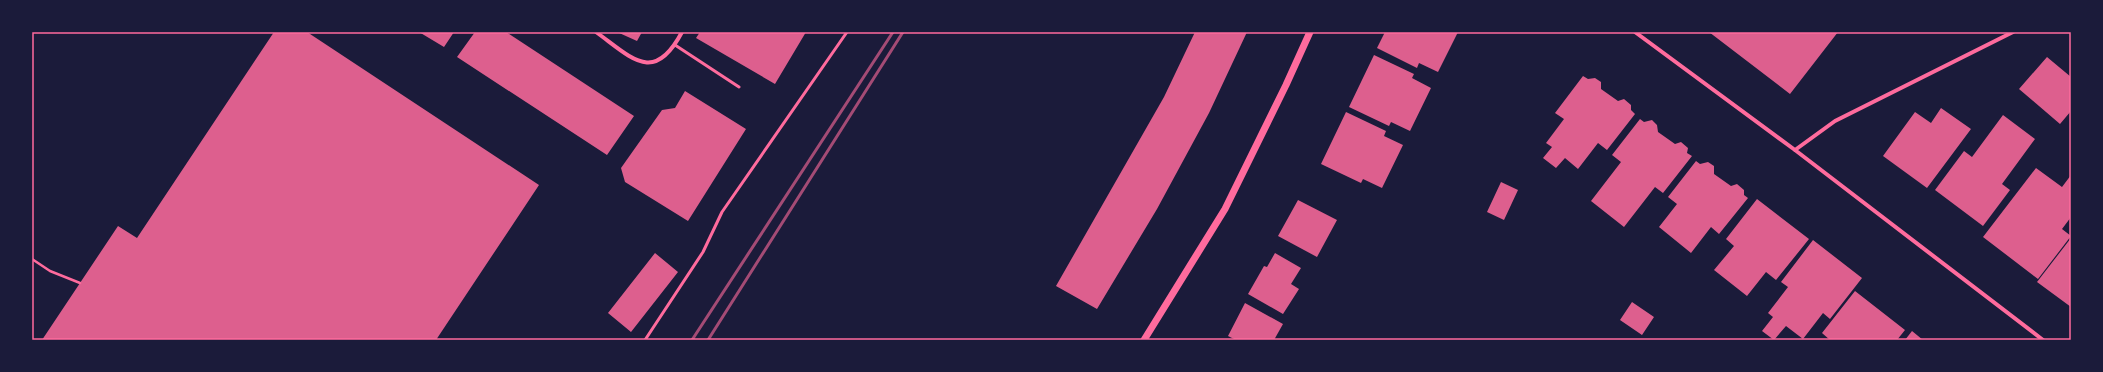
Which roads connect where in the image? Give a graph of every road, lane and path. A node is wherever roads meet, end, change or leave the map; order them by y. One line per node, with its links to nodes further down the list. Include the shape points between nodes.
1 (596, 32): 7 (street, via 636,60 648,64 666,57)
2 (682, 32): 7 (street)
3 (847, 32): 12 (lane, via 722,212 703,252)
4 (1310, 32): 13 (street, via 1225,209)
5 (1635, 32): 9 (street)
6 (2013, 32): 9 (street, via 1835,121)
7 (675, 45): 8 (lane)
8 (739, 87)
9 (1795, 150): 14 (street)
10 (32, 259): 11 (path, via 50,271)
11 (80, 283)
12 (644, 340)
13 (1144, 340)
14 (2042, 340)

